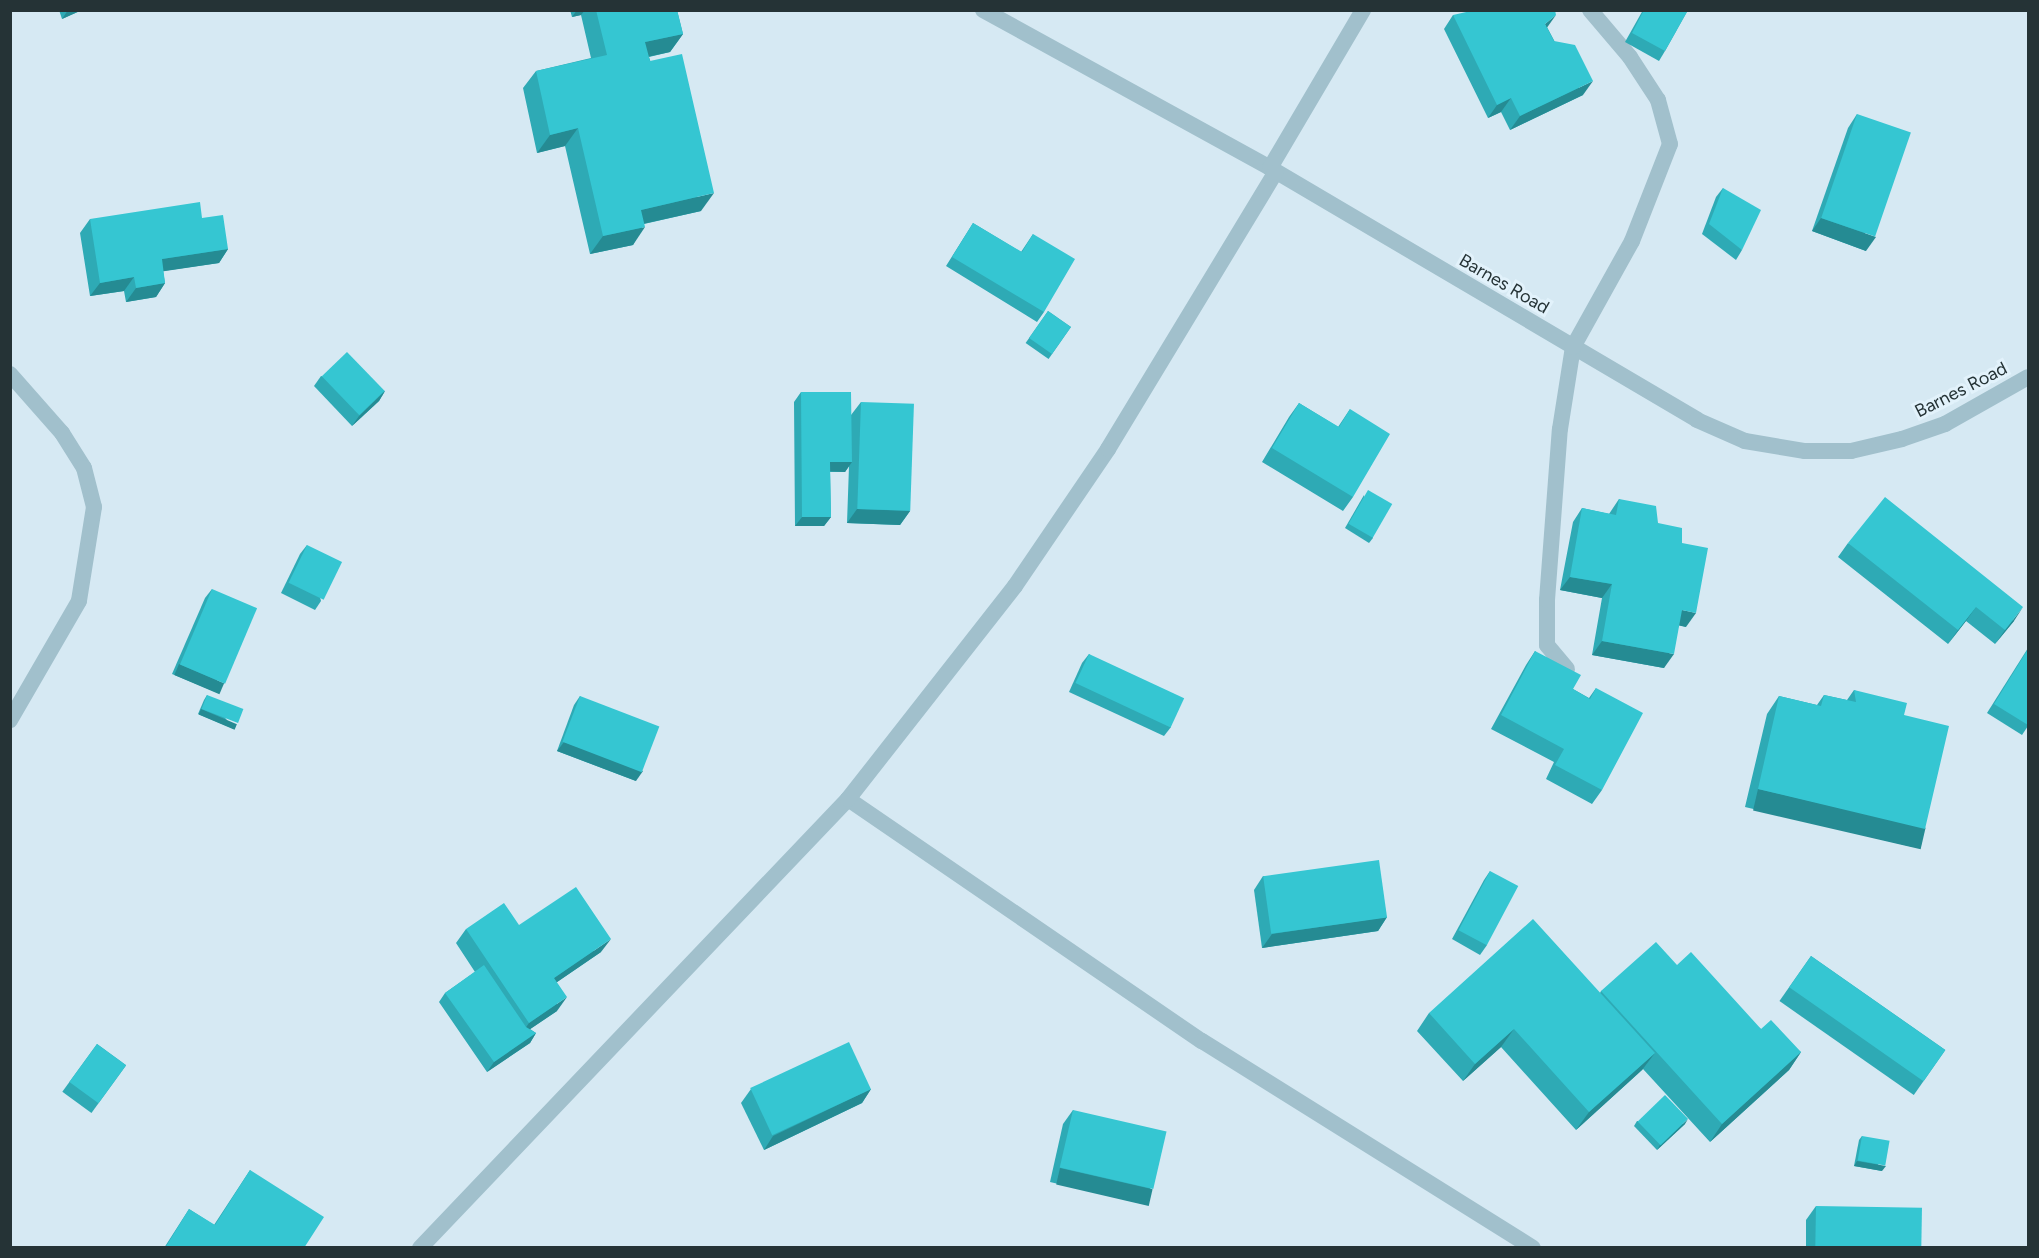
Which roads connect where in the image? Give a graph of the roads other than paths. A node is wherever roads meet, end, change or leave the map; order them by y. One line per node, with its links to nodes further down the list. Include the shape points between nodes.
1 (983, 10): 4 (street, Barnes Road)
2 (1363, 10): 4 (street)
3 (1590, 10): 5 (street, via 1630,57 1658,100 1670,144 1632,241)
4 (1273, 170): 5 (street, Barnes Road); 10 (street, via 1108,449 1015,586)
5 (1573, 347): 7 (street, Barnes Road, via 1697,420 1735,437 1804,451 1851,451 1902,440 1945,424); 8 (street, via 1560,429 1547,600 1547,645)
6 (10, 375): 9 (street, via 62,434 84,468 94,507 87,565 75,610)
7 (2028, 377)
8 (1567, 669)
9 (10, 720)
10 (848, 799): 11 (street); 12 (street, via 1202,1041)
11 (420, 1248)
12 (1533, 1248)

